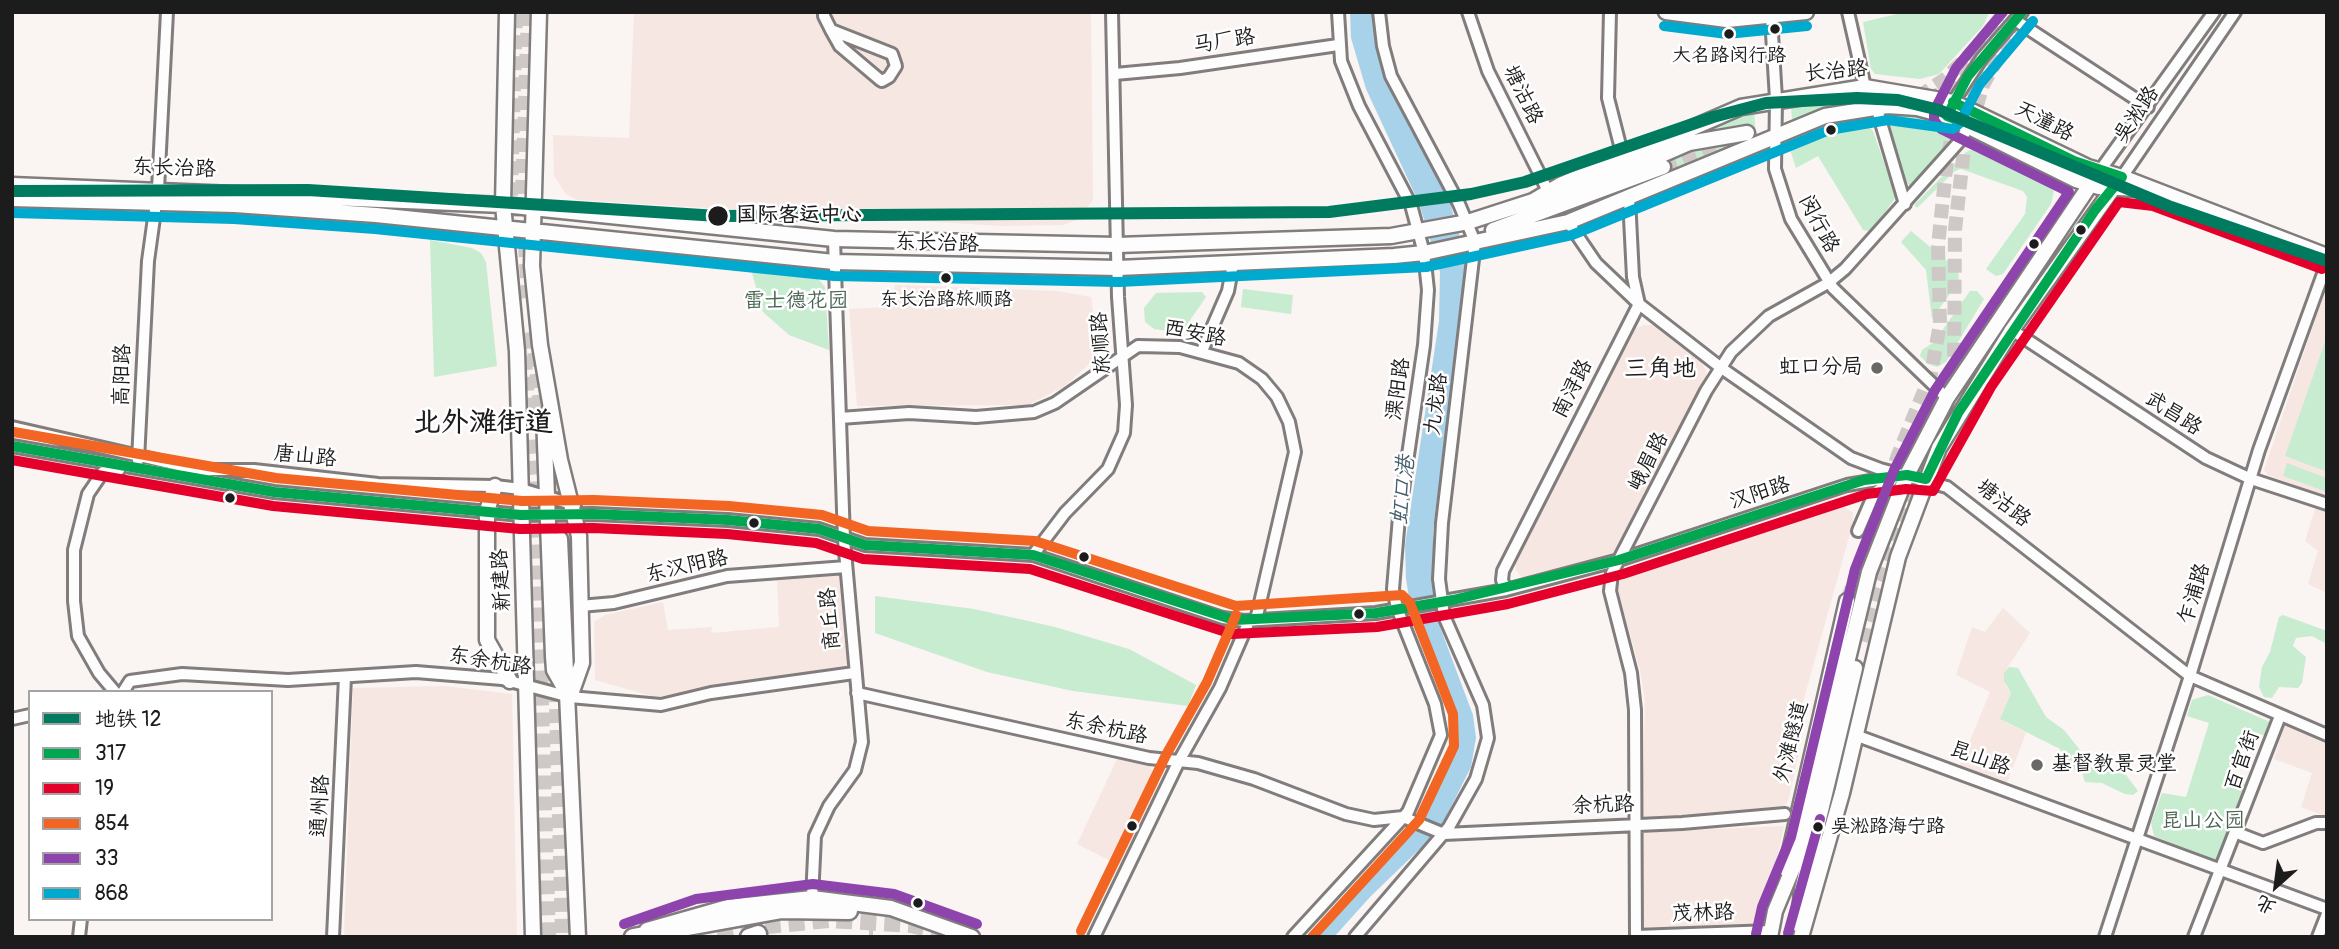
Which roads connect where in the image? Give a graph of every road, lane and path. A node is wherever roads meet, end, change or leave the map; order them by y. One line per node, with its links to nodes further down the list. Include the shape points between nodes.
1 (167, 12): 35 (street, 高阳路)
2 (507, 12): 40 (main road, 新建路)
3 (539, 12): 41 (main road)
4 (824, 12): 17 (street)
5 (1112, 12): 19 (street, 旅顺路)
6 (1338, 12): 18 (street, 溧阳路)
7 (1379, 12): 43 (street, 九龙路, via 1391,76)
8 (1468, 12): 34 (street, 塘沽路, via 1488,71)
9 (1610, 12): 29 (street, via 1608,98)
10 (1666, 12): 16 (main road, via 1716,20)
11 (1806, 12): 16 (main road)
12 (1848, 12): 20 (street)
13 (2214, 12): 24 (street, 吴淞路)
14 (2235, 12): 32 (street, 吴淞路)
15 (2018, 16): 22 (street, via 1968,76); 24 (street)
16 (1771, 17): 21 (street, 闵行路)
17 (831, 30): 17 (street, via 841,46 879,79 890,77 896,66 892,54)
18 (1338, 45): 19 (street, 马厂路); 46 (street, 溧阳路, via 1359,106 1404,188)
19 (1115, 74): 49 (street, 旅顺路)
20 (1865, 87): 21 (main road, 长治路); 22 (main road, 长治路)
21 (1776, 99): 28 (street, 闵行路); 29 (main road, 长治路, via 1741,107)
22 (1953, 102): 25 (main road); 26 (main road, 天潼路)
23 (1875, 106): 25 (main road, 长治路, via 1903,106); 28 (main road, 长治路, via 1825,116); 39 (street)
24 (2148, 107): 31 (street, 吴淞路)
25 (1947, 116): 26 (main road, 天潼路)
26 (1974, 119): 31 (main road, 天潼路, via 2065,175); 39 (street, 峨眉路)
27 (1748, 132): 38 (main road, via 1689,143 1590,186)
28 (1775, 137): 36 (main road, 长治路); 57 (street, 闵行路, via 1776,176 1784,202)
29 (1623, 157): 34 (main road, 长治路)
30 (1663, 167): 48 (main road, via 1492,231)
31 (2095, 178): 32 (main road, 天潼路); 64 (main road, 吴淞路)
32 (2118, 182): 52 (main road, 天潼路); 59 (main road, 吴淞路)
33 (12, 185): 35 (main road, 东长治路)
34 (1548, 191): 38 (main road, 长治路)
35 (157, 196): 37 (main road, 东长治路); 40 (main road, 东长治路); 44 (main road, 东长治路); 68 (street, 高阳路, via 146,283)
36 (1629, 198): 42 (main road, 长治路); 58 (street, via 1633,278)
37 (12, 199)
38 (1533, 201): 43 (main road, 长治路)
39 (1905, 204): 57 (street, 峨眉路)
40 (503, 205): 41 (main road, 东长治路); 44 (main road, 新建路)
41 (532, 207): 45 (main road); 47 (main road, 东长治路)
42 (1568, 222): 48 (main road, 长治路); 58 (street, 塘沽路, via 1590,255)
43 (1463, 224): 46 (main road, 长治路); 48 (street, 九龙路)
44 (505, 227): 45 (main road, 东长治路); 74 (main road, 新建路, via 517,351)
45 (532, 230): 53 (main road, 东长治路); 60 (main road)
46 (1421, 232): 49 (main road, 东长治路); 51 (street, 溧阳路)
47 (834, 239): 49 (main road, 东长治路); 53 (street, 商丘路)
48 (1475, 242): 50 (main road, 长治路); 89 (street, 九龙路, via 1442,523)
49 (1118, 246): 56 (street, 旅顺路)
50 (1449, 248): 51 (main road, 东长治路)
51 (1427, 252): 55 (main road, 东长治路); 91 (street, 溧阳路, via 1424,345 1395,556 1393,589)
52 (2327, 256)
53 (834, 262): 56 (main road, 东长治路); 65 (street, 商丘路)
54 (2327, 263): 72 (street, 乍浦路)
55 (1233, 264): 56 (main road, 东长治路); 61 (street, via 1228,291)
56 (1118, 268): 62 (street, 旅顺路)
57 (1828, 282): 63 (street, 峨眉路, via 1756,326); 64 (street, 闵行路)
58 (1639, 304): 63 (street, 塘沽路); 87 (street, 南浔路, via 1503,571)
59 (2012, 330): 71 (main road, 吴淞路, via 1958,413); 72 (street, 武昌路, via 2206,458)
60 (540, 345): 75 (main road); 77 (main road)
61 (1202, 351): 62 (street, 西安路, via 1152,344); 92 (street, 西安路, via 1239,363 1262,379 1283,407 1293,435 1293,469)
62 (1122, 354): 65 (street, 西安路, via 1055,403 1034,412); 84 (street, 旅顺路, via 1126,405 1119,449 1108,469)
63 (1720, 368): 70 (street, 塘沽路, via 1851,458); 85 (street, 峨眉路)
64 (1947, 398): 70 (main road, 吴淞路)
65 (840, 418): 83 (street, 商丘路)
66 (12, 427): 68 (street, 唐山路)
67 (12, 446): 69 (street, 唐山路)
68 (139, 456): 69 (street, 高阳路); 73 (street, 唐山路, via 200,470 254,470 378,484)
69 (136, 469): 78 (street, 唐山路, via 274,492); 99 (street, via 103,472 88,494 74,550 78,636)
70 (1907, 475): 71 (street, 塘沽路); 81 (street, via 1878,488); 85 (street, 汉阳路, via 1847,485); 115 (main road, 吴淞路, via 1869,572 1804,841)
71 (1926, 479): 95 (street, 塘沽路, via 1960,495); 104 (main road, 吴淞路, via 1898,557)
72 (2250, 479): 76 (street, 武昌路); 95 (street, 乍浦路)
73 (495, 486): 74 (street, 唐山路); 78 (main road)
74 (521, 489): 75 (street, 唐山路); 79 (main road, 新建路)
75 (548, 497): 77 (street, 唐山路); 80 (main road)
76 (2327, 504)
77 (572, 509): 80 (street, 唐山路); 83 (street, 唐山路, via 810,528); 90 (main road, via 579,536)
78 (487, 511): 79 (street, 唐山路); 97 (main road, via 487,640)
79 (521, 515): 80 (street, 唐山路); 98 (main road, 新建路)
80 (548, 516): 102 (main road, via 554,670)
81 (1858, 531)
82 (560, 539): 102 (main road)
83 (844, 540): 84 (street); 86 (street, 商丘路)
84 (1033, 555): 92 (street, via 1223,618)
85 (1619, 561): 87 (street, 汉阳路); 110 (street, 峨眉路, via 1610,591 1633,690)
86 (846, 567): 90 (street, 东汉阳路, via 727,576 614,603); 94 (street, 商丘路)
87 (1506, 590): 89 (street, 汉阳路)
88 (1847, 601): 115 (main road, 外滩隧道, via 1797,810)
89 (1439, 602): 91 (street, 汉阳路); 111 (street, 九龙路, via 1483,705 1488,738 1476,779)
90 (580, 606): 102 (main road, via 582,663)
91 (1402, 607): 92 (street, via 1376,613); 108 (street, 溧阳路, via 1441,727 1435,757)
92 (1252, 620): 106 (street, 西安路)
93 (1861, 641): 129 (main road, 外滩隧道, via 1802,890)
94 (854, 673): 101 (street, 商丘路); 102 (street, 东余杭路, via 661,705)
95 (2190, 676): 103 (street, 塘沽路); 113 (street, 乍浦路)
96 (345, 677): 97 (street, 东余杭路, via 416,672); 100 (street, 东余杭路, via 262,680 182,674 130,681); 121 (street, 通州路)
97 (510, 681): 98 (street, 东余杭路)
98 (527, 686): 102 (street, 东余杭路); 122 (main road, 新建路)
99 (113, 690)
100 (124, 690)
101 (857, 693): 106 (street, 东余杭路); 116 (street, 商丘路, via 860,757 815,836)
102 (570, 697): 123 (main road)
103 (2280, 716): 105 (street, 塘沽路); 112 (street, 百官街)
104 (1855, 735): 113 (street, 昆山路); 129 (main road, 吴淞路, via 1816,891)
105 (2327, 735)
106 (1179, 761): 108 (street, 东余杭路, via 1238,774 1365,819); 126 (street, 西安路)
107 (1785, 814): 110 (street, 余杭路)
108 (1408, 819): 111 (street, 东余杭路); 127 (street, 溧阳路)
109 (2327, 823): 112 (street, via 2263,844)
110 (1635, 824): 111 (street, 余杭路); 120 (street, 峨眉路)
111 (1440, 833): 128 (street, 九龙路)
112 (2237, 833): 114 (street, 百官街)
113 (2137, 838): 114 (street, 昆山路); 130 (street, 乍浦路)
114 (2222, 872): 118 (street, 昆山路); 131 (street, 百官街)
115 (1782, 894): 119 (main road, 吴淞路)
116 (812, 898): 124 (main road, via 728,907); 125 (main road, via 891,908)
117 (849, 911): 124 (highway, via 782,910)
118 (2327, 912): 132 (street)
119 (1770, 934): 120 (street, 茂林路)
120 (1636, 936)
121 (333, 937)
122 (533, 937)
123 (578, 937)
124 (631, 937)
125 (972, 937)
126 (1094, 937)
127 (1293, 937)
128 (1355, 937)
129 (1799, 937)
130 (2105, 937)
131 (2194, 937)
132 (2318, 937)

